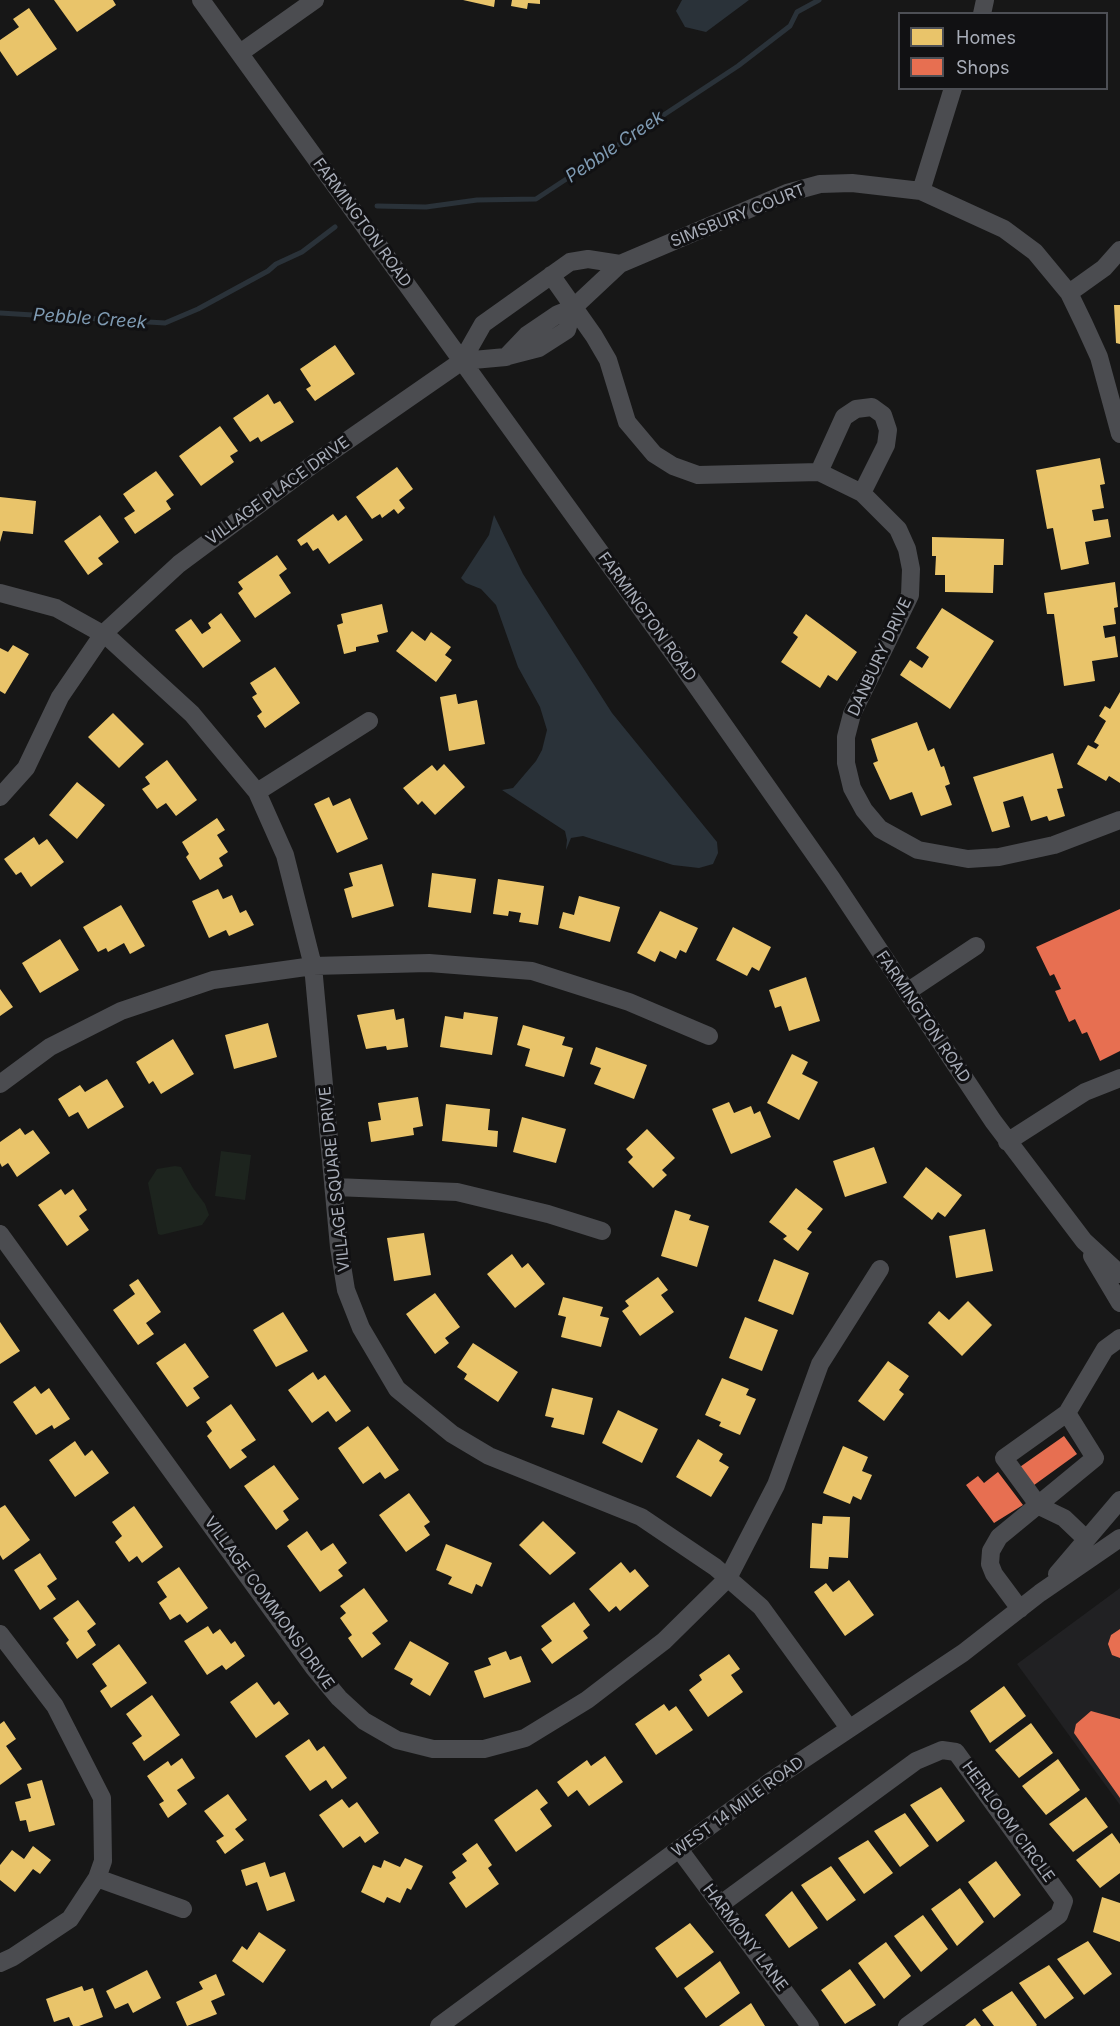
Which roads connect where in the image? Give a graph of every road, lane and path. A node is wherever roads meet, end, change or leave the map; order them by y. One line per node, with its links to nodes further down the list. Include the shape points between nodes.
1 (201, 0): 3 (street, FARMINGTON ROAD)
2 (315, 0): 3 (street)
3 (240, 53): 11 (street, FARMINGTON ROAD)
4 (952, 90): 5 (street)
5 (921, 191): 7 (street, SIMSBURY COURT, via 852,183 820,184 787,193); 9 (street, SIMSBURY COURT, via 1004,229 1035,252)
6 (1120, 250): 9 (street, via 1104,268)
7 (620, 264): 8 (street, via 588,259 570,262); 10 (street, SIMSBURY COURT)
8 (551, 275): 10 (street, DANBURY DRIVE); 11 (street, via 483,324)
9 (1069, 293): 12 (street, SIMSBURY COURT, via 1099,357)
10 (573, 308): 11 (street, SIMSBURY COURT, via 567,330 539,348 506,357); 13 (street, DANBURY DRIVE, via 608,360 627,422 654,454 698,475)
11 (462, 361): 16 (street, VILLAGE PLACE DRIVE, via 179,564); 23 (street, FARMINGTON ROAD, via 676,657)
12 (1120, 434)
13 (819, 472): 14 (street, DANBURY DRIVE); 14 (street, via 844,417 856,409 872,407 883,416 888,430 886,445)
14 (862, 493): 20 (street, DANBURY DRIVE, via 898,529 911,569 910,595 852,714 846,737 846,763 852,788 864,810 880,829 918,850 968,859 999,857 1054,845)
15 (0, 593): 16 (street, VILLAGE SQUARE DRIVE, via 56,608)
16 (104, 634): 18 (street, VILLAGE SQUARE DRIVE, via 192,714); 19 (street, VILLAGE PLACE DRIVE, via 60,698 26,768)
17 (369, 721): 18 (street)
18 (256, 792): 22 (street, VILLAGE SQUARE DRIVE, via 285,855)
19 (0, 797)
20 (1120, 820)
21 (976, 946): 23 (street)
22 (313, 966): 24 (street, via 429,963 532,971 629,1002); 26 (street, via 213,980 121,1011 50,1047); 28 (street, VILLAGE SQUARE DRIVE)
23 (907, 992): 27 (street, FARMINGTON ROAD)
24 (709, 1036)
25 (1120, 1078): 27 (street, via 1085,1092)
26 (0, 1084)
27 (1007, 1142): 31 (street, FARMINGTON ROAD)
28 (335, 1187): 29 (street, via 457,1192); 41 (street, VILLAGE SQUARE DRIVE, via 346,1290 361,1328 398,1389 452,1434 480,1450 641,1517)
29 (602, 1231)
30 (0, 1234): 41 (street, VILLAGE COMMONS DRIVE, via 314,1668 364,1720 397,1740 433,1749 484,1749 525,1738 587,1700 664,1641)
31 (1084, 1241): 33 (street, FARMINGTON ROAD); 34 (street, FARMINGTON ROAD)
32 (880, 1269): 41 (street, VILLAGE COMMONS DRIVE, via 820,1364 776,1485)
33 (1120, 1274)
34 (1120, 1303)
35 (1120, 1338): 36 (street, via 1104,1349)
36 (1067, 1413): 38 (street, via 1095,1458); 38 (street, via 1004,1458)
37 (1120, 1500): 40 (street, WEST 14 MILE ROAD)
38 (1039, 1506): 40 (street, via 1064,1518); 43 (street, via 999,1537 991,1551 994,1574)
39 (1120, 1538): 42 (street, WEST 14 MILE ROAD)
40 (1086, 1539): 42 (street, WEST 14 MILE ROAD)
41 (728, 1578): 45 (street, VILLAGE SQUARE DRIVE, via 761,1606)
42 (1040, 1593): 43 (street, WEST 14 MILE ROAD)
43 (1020, 1609): 45 (street, WEST 14 MILE ROAD, via 963,1653)
44 (0, 1634): 47 (street, via 55,1706 102,1798 103,1861)
45 (849, 1728): 46 (street, WEST 14 MILE ROAD)
46 (679, 1849): 48 (street, HARMONY LANE); 51 (street, WEST 14 MILE ROAD)
47 (97, 1878): 49 (street); 50 (street, via 70,1918)
48 (721, 1904): 52 (street, HARMONY LANE); 53 (street, HEIRLOOM CIRCLE, via 916,1761 942,1750 956,1752 1064,1901 1059,1914)
49 (183, 1909)
50 (0, 1963)
51 (439, 2026)
52 (810, 2026)
53 (907, 2026)

